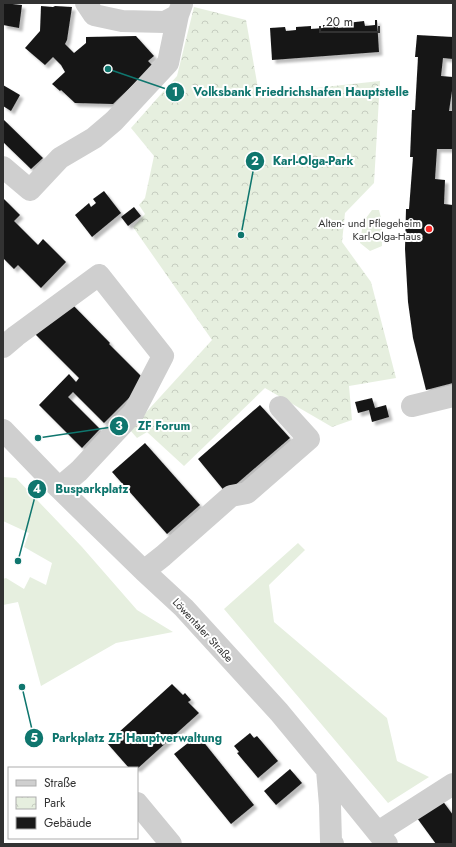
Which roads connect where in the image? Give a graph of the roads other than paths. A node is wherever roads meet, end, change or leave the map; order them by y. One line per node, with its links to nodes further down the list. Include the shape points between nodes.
1 (86, 3): 2 (street, via 94,15 122,21 165,22)
2 (180, 9): 3 (street, via 168,63 114,121 94,138 60,158 30,190)
3 (3, 167)
4 (3, 347): 9 (street, via 99,275 163,356 134,412)
5 (453, 396): 6 (street)
6 (412, 406)
7 (280, 407): 10 (street, via 309,439 247,493 231,496)
8 (7, 441): 9 (street, Löwentaler Straße)
9 (59, 488): 10 (street, Löwentaler Straße)
10 (144, 571): 11 (street, Löwentaler Straße, via 184,608 279,712)
11 (327, 770): 14 (street, Löwentaler Straße); 16 (street)
12 (453, 784): 14 (street)
13 (138, 804): 15 (street)
14 (383, 838)
15 (171, 844)
16 (333, 844)

